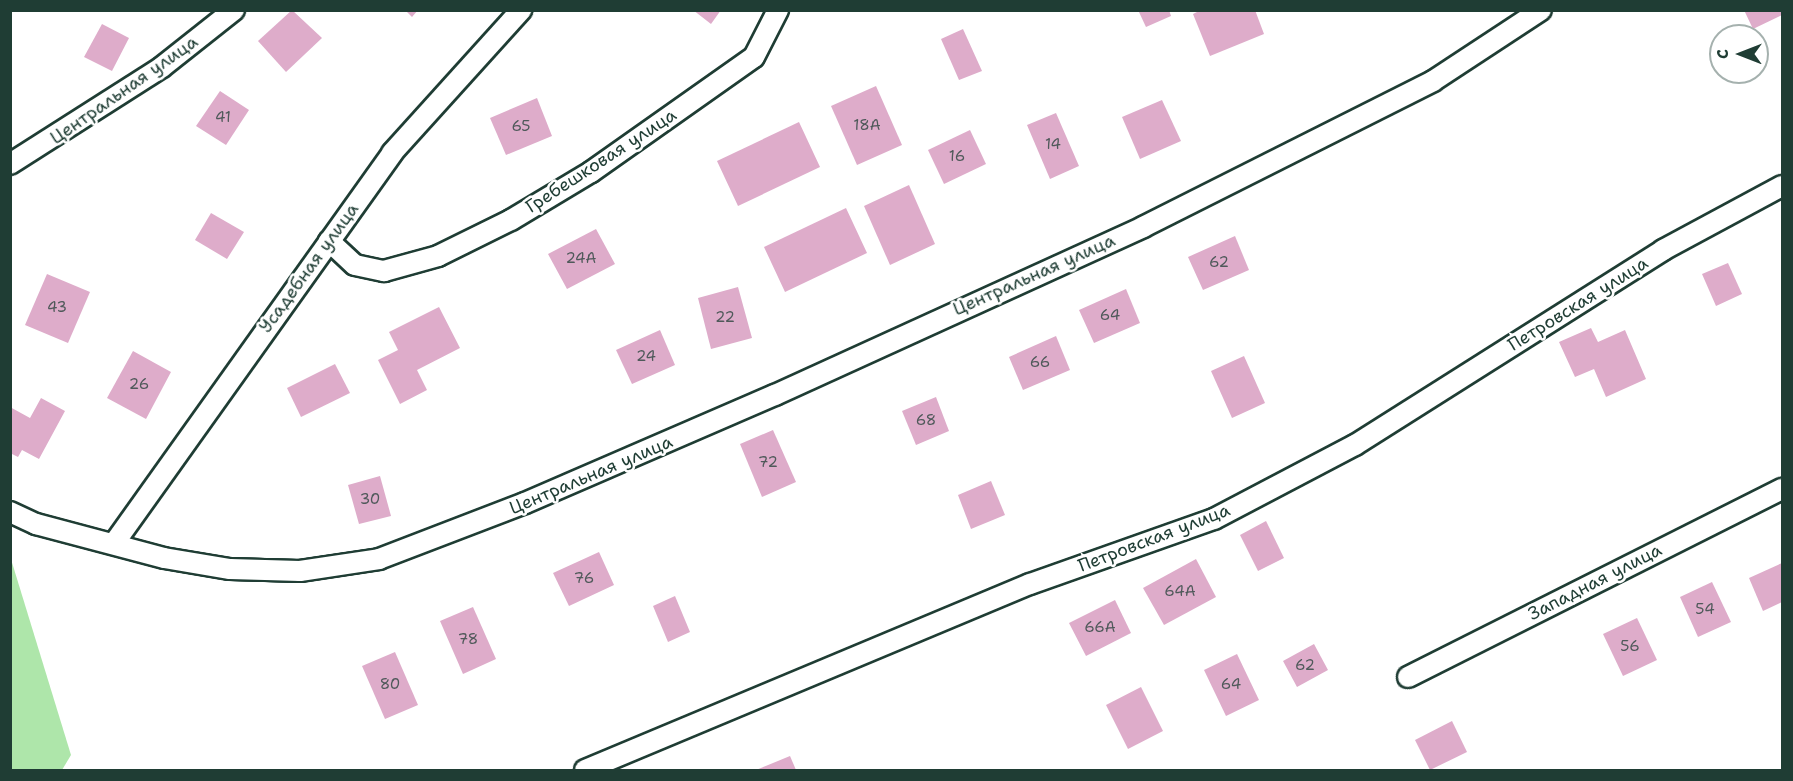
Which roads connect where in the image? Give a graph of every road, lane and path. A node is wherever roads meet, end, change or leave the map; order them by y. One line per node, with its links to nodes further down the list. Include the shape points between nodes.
1 (234, 10): 5 (street, Центральная улица, via 162,67)
2 (521, 10): 7 (street, Усадебная улица, via 392,153)
3 (778, 10): 7 (street, Гребешковая улица, via 754,57 591,172 511,220 438,256 384,272 355,265)
4 (1541, 10): 10 (street, Центральная улица, via 1433,81 1143,227 754,405 525,503 379,559 300,571 230,569 164,558)
5 (10, 164)
6 (1782, 186): 12 (street, Петровская улица, via 1663,250 1355,445 1214,519 1030,584)
7 (329, 242): 10 (street, Усадебная улица)
8 (1782, 489): 11 (street, Западная улица)
9 (10, 512): 10 (street, Центральная улица, via 36,524)
10 (115, 542)
11 (1408, 677)
12 (585, 771)

